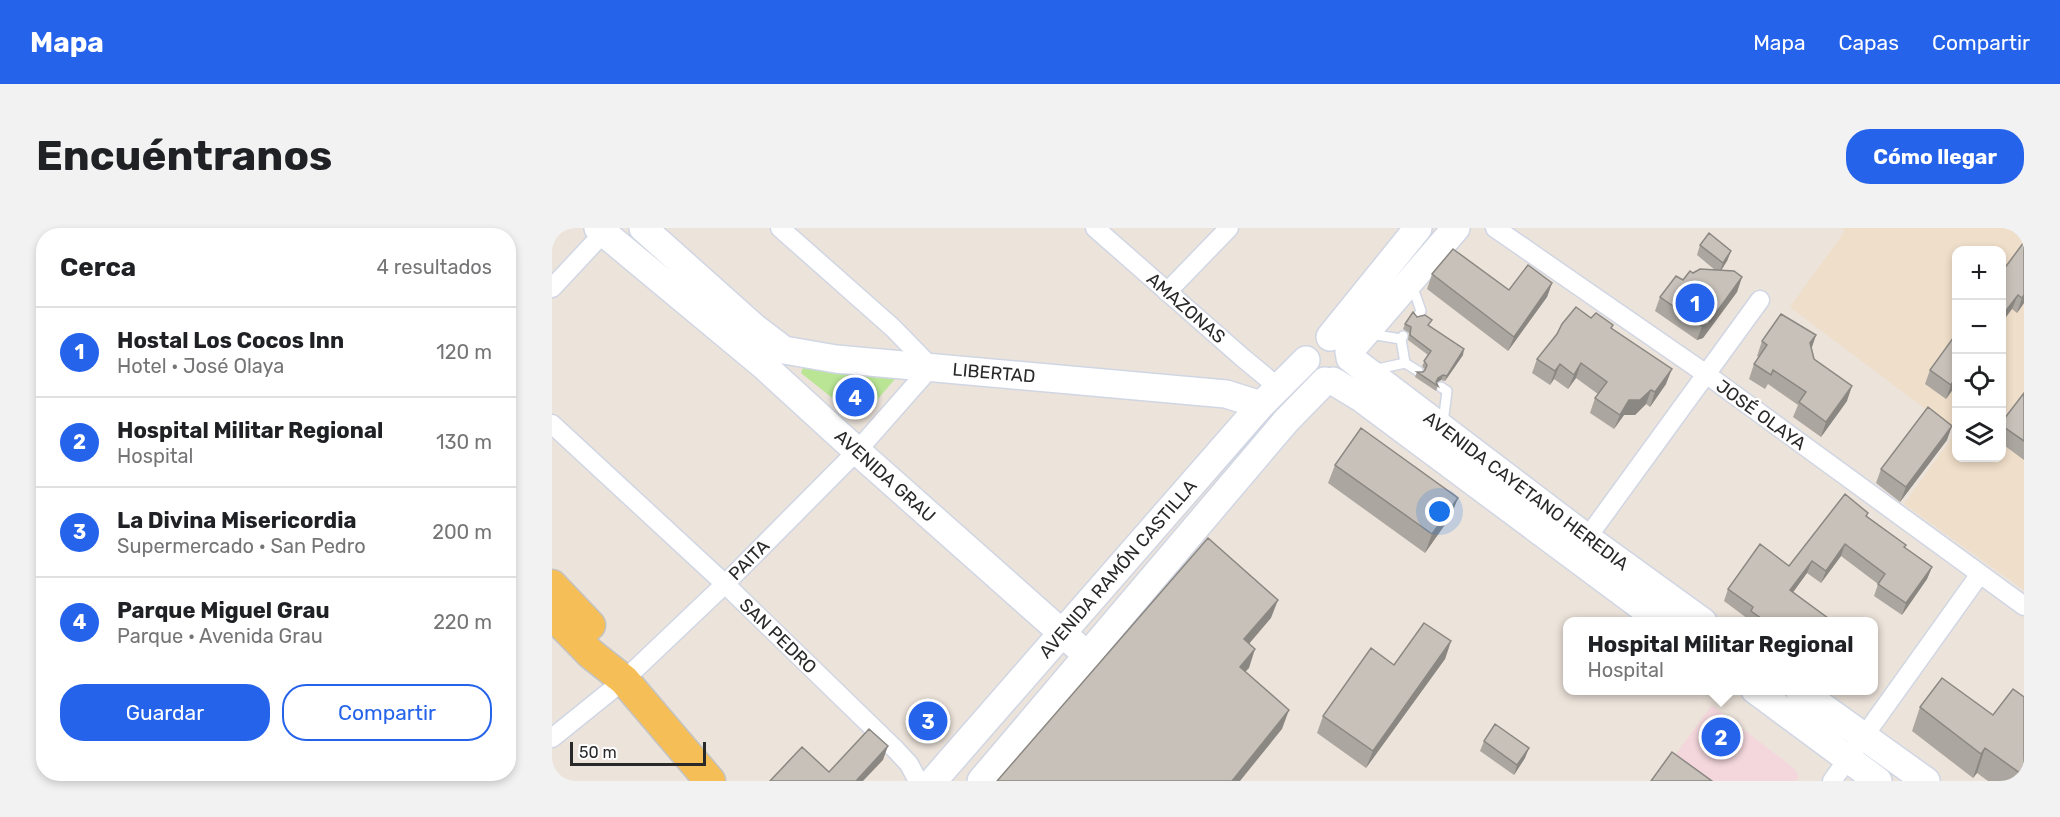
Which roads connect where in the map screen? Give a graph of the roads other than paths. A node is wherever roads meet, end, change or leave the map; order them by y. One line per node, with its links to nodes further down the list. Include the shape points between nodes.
1 (643, 228): 17 (main road, via 784,350)
2 (780, 228): 17 (street, LIBERTAD)
3 (1095, 228): 11 (street, AMAZONAS)
4 (1229, 228): 11 (street)
5 (1418, 228): 14 (main road)
6 (1456, 228): 9 (main road)
7 (1495, 228): 19 (street, JOSÉ OLAYA)
8 (603, 230): 10 (street); 25 (main road, AVENIDA GRAU, via 763,364)
9 (1411, 280): 13 (lane, via 1421,311); 14 (main road)
10 (552, 288)
11 (1167, 292): 22 (street, AMAZONAS)
12 (1761, 300): 19 (street)
13 (1418, 316)
14 (1352, 350): 15 (main road, via 1323,337 1312,343); 16 (lane); 16 (lane, via 1402,338); 20 (main road, via 1347,370); 24 (main road, AVENIDA CAYETANO HEREDIA)
15 (1306, 360): 20 (main road, via 1314,376); 22 (main road, AVENIDA RAMÓN CASTILLA)
16 (1405, 363): 18 (lane)
17 (931, 367): 22 (main road, LIBERTAD); 25 (street, PAITA)
18 (1418, 371)
19 (1706, 374): 26 (street); 27 (street, JOSÉ OLAYA)
20 (1329, 381): 32 (main road, AVENIDA CAYETANO HEREDIA, via 1361,398); 35 (main road, AVENIDA RAMÓN CASTILLA, via 1286,421)
21 (1441, 387): 24 (lane, via 1447,391)
22 (1269, 396): 34 (main road, AVENIDA RAMÓN CASTILLA)
23 (552, 424): 28 (street, SAN PEDRO)
24 (1443, 429): 26 (main road, AVENIDA CAYETANO HEREDIA)
25 (857, 451): 28 (street, PAITA); 34 (main road, AVENIDA GRAU)
26 (1587, 538): 33 (main road, AVENIDA CAYETANO HEREDIA)
27 (1980, 574): 30 (street, JOSÉ OLAYA); 39 (street)
28 (725, 584): 36 (street, PAITA); 43 (street, SAN PEDRO, via 896,750)
29 (552, 585): 36 (main road, via 610,646)
30 (2024, 606)
31 (552, 614): 36 (main road, via 591,654)
32 (1657, 617)
33 (1697, 617)
34 (1063, 634): 35 (main road, AVENIDA GRAU); 44 (main road, AVENIDA RAMÓN CASTILLA)
35 (1088, 656): 45 (main road, AVENIDA RAMÓN CASTILLA)
36 (624, 680): 40 (street, PAITA); 42 (main road)
37 (1762, 695): 41 (main road)
38 (1806, 695): 39 (main road)
39 (1864, 737): 41 (street); 48 (main road)
40 (552, 738)
41 (1848, 759): 46 (street); 47 (main road)
42 (710, 781)
43 (918, 781)
44 (933, 781)
45 (981, 781)
46 (1832, 781)
47 (1878, 781)
48 (1926, 781)

